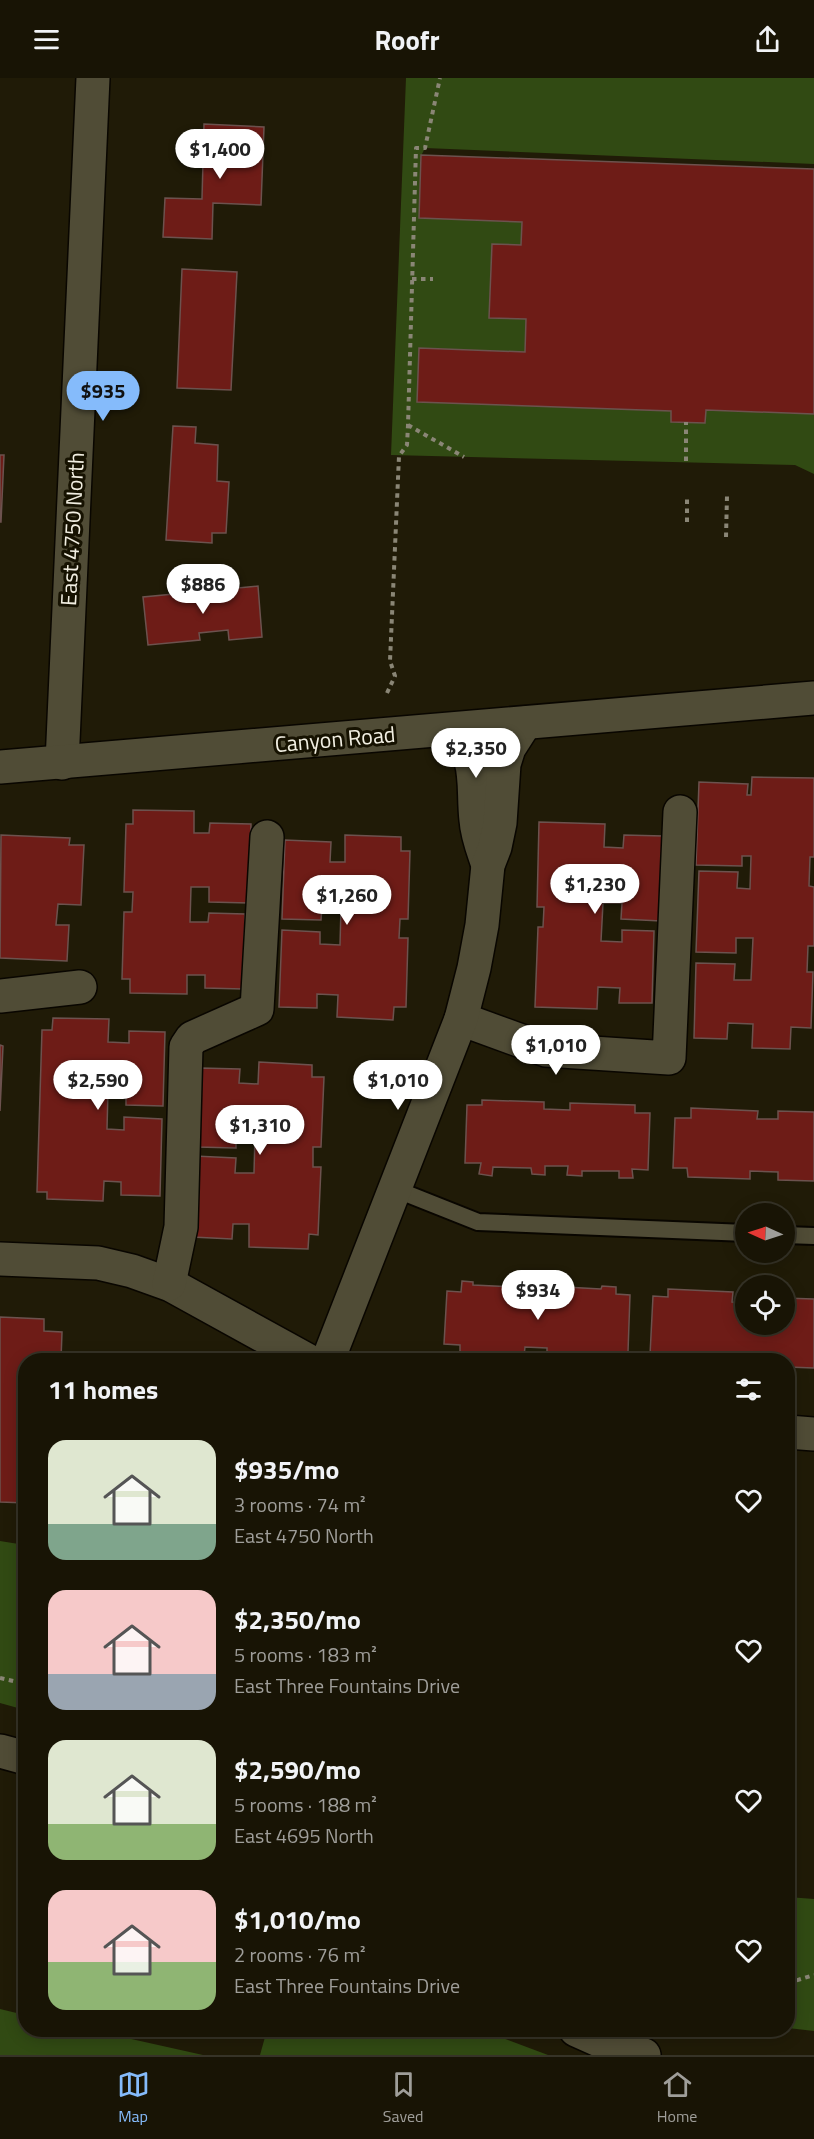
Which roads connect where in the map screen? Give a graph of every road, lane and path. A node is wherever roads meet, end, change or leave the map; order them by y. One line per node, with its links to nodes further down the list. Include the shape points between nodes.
1 (93, 78): 17 (street, East 4750 North)
2 (440, 78): 3 (path, via 425,148 416,147)
3 (412, 279): 4 (path); 6 (path)
4 (433, 279)
5 (686, 422): 8 (path)
6 (408, 425): 7 (path); 13 (path, via 407,446 399,456 390,661 395,676)
7 (464, 457)
8 (686, 461)
9 (687, 495): 11 (path)
10 (727, 496): 12 (path)
11 (687, 522)
12 (726, 537)
13 (387, 693)
14 (814, 698): 15 (street, Canyon Road)
15 (525, 723): 16 (street, Canyon Road); 21 (street, via 508,748 500,824)
16 (450, 730): 17 (street, Canyon Road); 21 (street, via 465,745 471,760 478,836)
17 (62, 763): 18 (street, Canyon Road)
18 (0, 767)
19 (680, 812): 24 (street, via 669,1058 546,1050)
20 (267, 837): 30 (street, via 257,1009 192,1038 186,1047 181,1227)
21 (488, 865): 24 (street, via 482,925)
22 (81, 987): 23 (street)
23 (0, 996)
24 (460, 1018): 25 (street)
25 (395, 1189): 26 (lane, via 478,1222); 32 (street)
26 (735, 1233)
27 (795, 1235): 28 (lane)
28 (814, 1236)
29 (0, 1259): 30 (street, via 98,1263)
30 (169, 1284): 31 (street)
31 (294, 1353)
32 (331, 1353)
33 (795, 1433): 34 (street)
34 (814, 1434)
35 (0, 1678): 36 (path)
36 (18, 1682)
37 (0, 1751): 38 (street)
38 (18, 1756)
39 (814, 1975): 40 (path)
40 (795, 1981)
41 (592, 2037): 42 (street)
42 (644, 2055)

